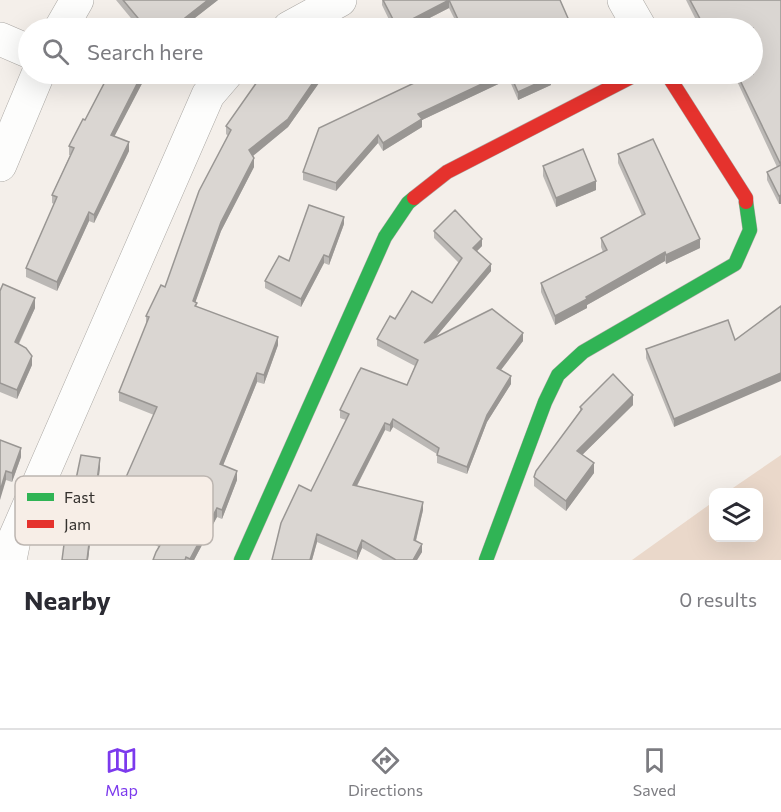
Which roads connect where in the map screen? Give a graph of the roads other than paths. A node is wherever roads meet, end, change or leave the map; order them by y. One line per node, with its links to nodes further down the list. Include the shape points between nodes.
1 (77, 0): 4 (street)
2 (340, 0): 5 (street)
3 (624, 0): 6 (street)
4 (67, 18)
5 (307, 18)
6 (634, 18)
7 (0, 39): 8 (street)
8 (18, 47)
9 (34, 84): 13 (street)
10 (217, 84): 14 (street, via 208,95)
11 (618, 84): 17 (street, via 447,172 408,203 385,237)
12 (673, 84): 18 (street, via 746,198 750,230 735,264 583,352 558,375)
13 (0, 165)
14 (42, 476)
15 (15, 538): 16 (street)
16 (10, 560)
17 (241, 560)
18 (486, 560)

